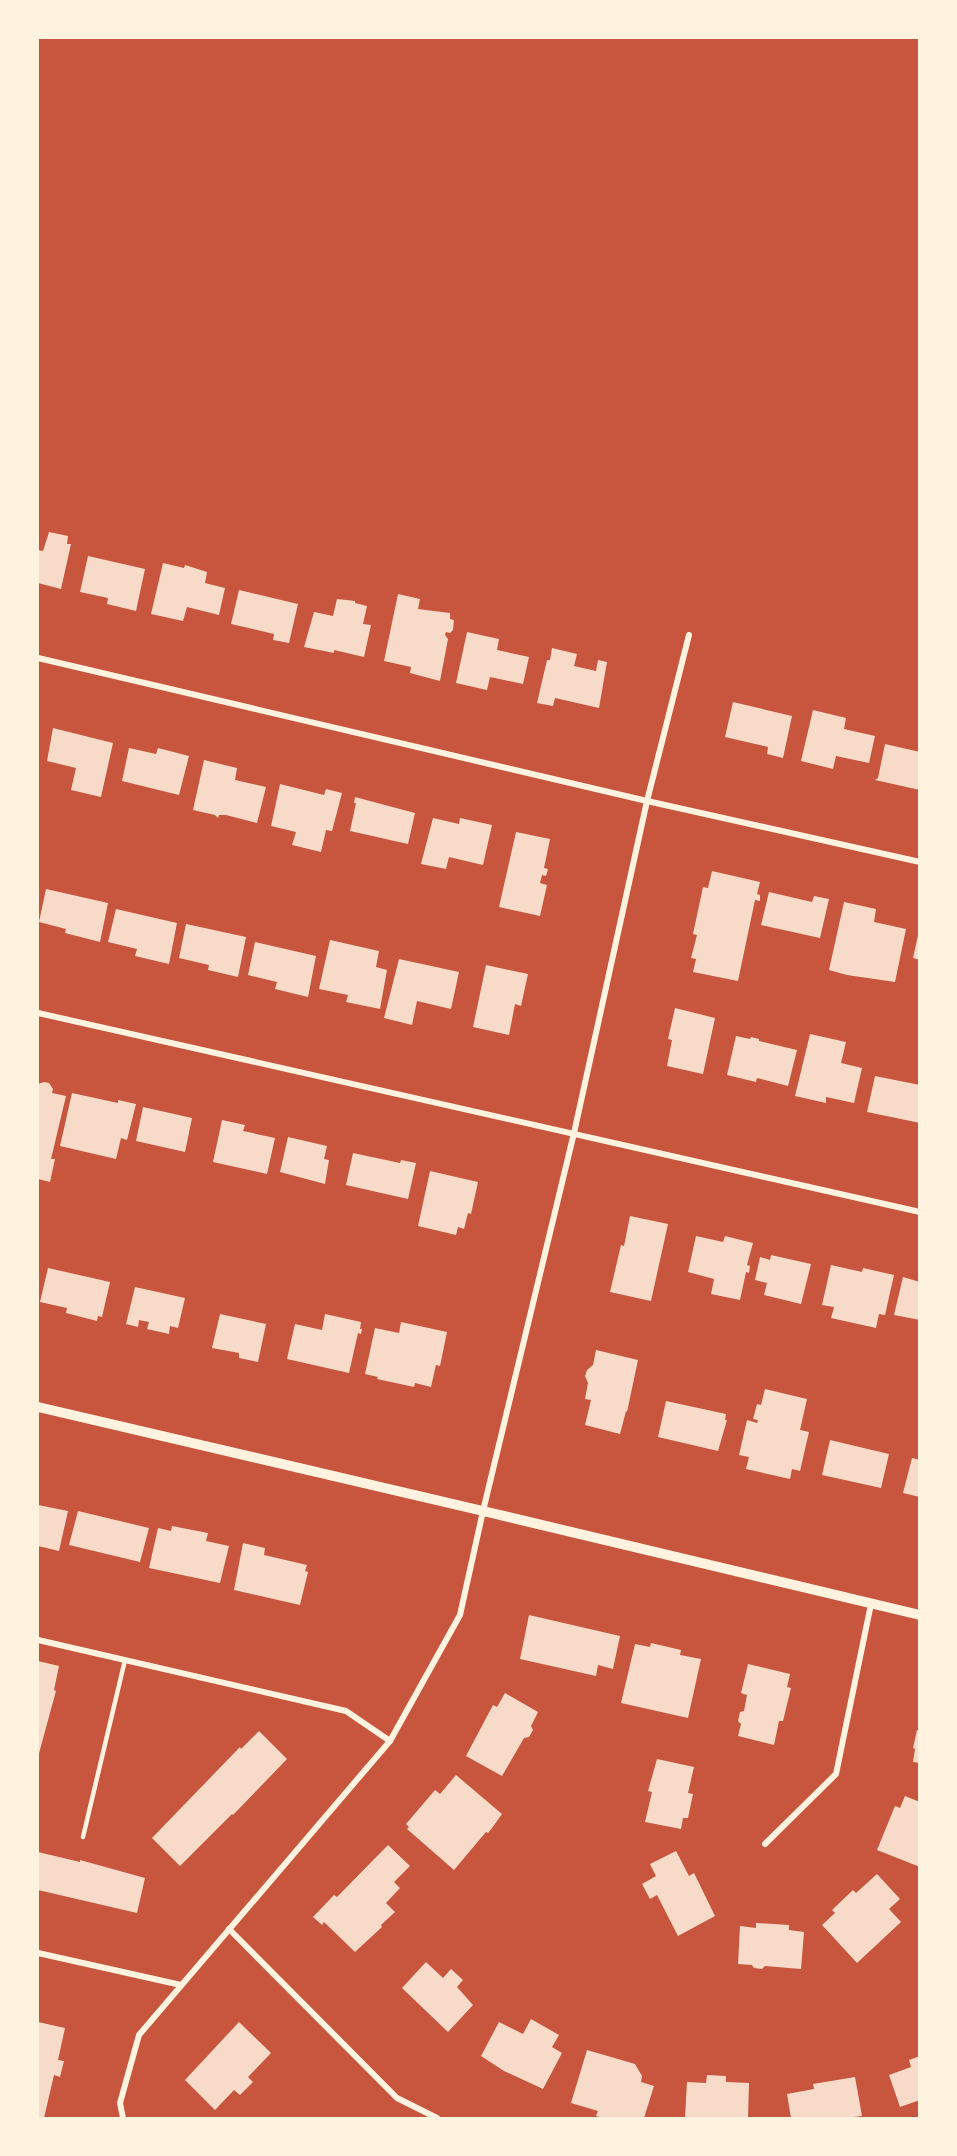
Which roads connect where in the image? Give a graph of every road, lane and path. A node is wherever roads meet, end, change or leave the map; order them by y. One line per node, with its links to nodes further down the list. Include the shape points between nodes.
1 (689, 635): 3 (street)
2 (38, 658): 3 (street)
3 (647, 801): 4 (street); 6 (street)
4 (920, 862)
5 (38, 1013): 6 (street)
6 (574, 1133): 7 (street); 9 (street)
7 (920, 1212)
8 (38, 1407): 9 (street)
9 (483, 1511): 10 (street); 14 (street, via 460,1615)
10 (871, 1604): 11 (street); 16 (street, via 836,1774)
11 (920, 1615)
12 (38, 1640): 13 (street)
13 (125, 1660): 14 (street, via 346,1710); 15 (lane)
14 (390, 1741): 17 (street)
15 (83, 1837)
16 (765, 1844)
17 (229, 1929): 19 (street); 21 (street, via 397,2098)
18 (38, 1953): 19 (street)
19 (181, 1985): 20 (street, via 139,2035 120,2103)
20 (123, 2118)
21 (437, 2118)

